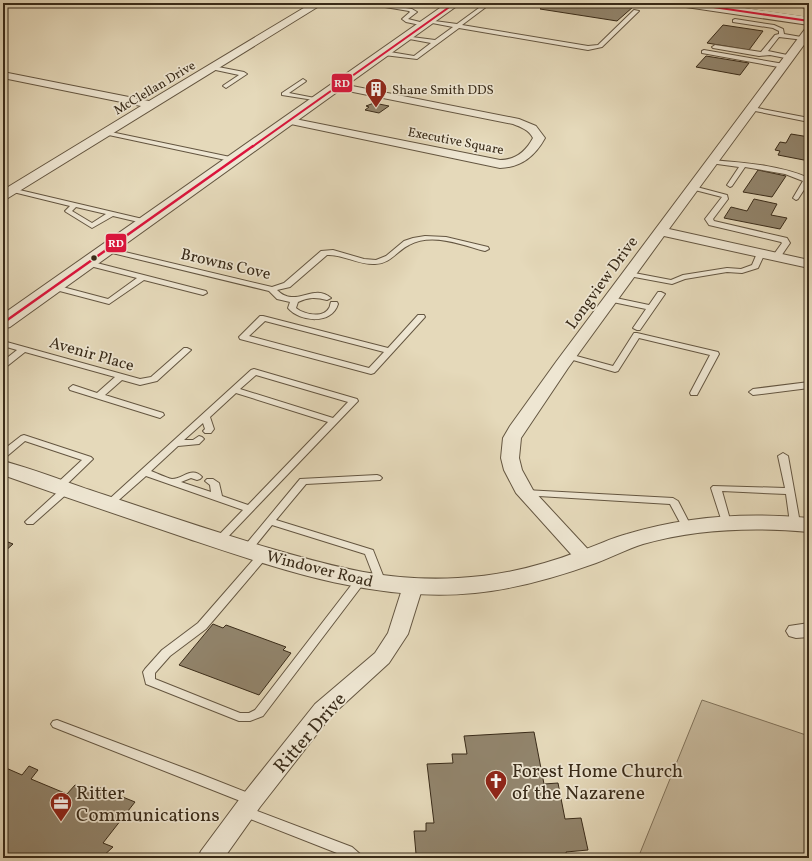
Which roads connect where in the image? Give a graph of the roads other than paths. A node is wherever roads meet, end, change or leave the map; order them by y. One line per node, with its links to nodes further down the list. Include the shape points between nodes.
1 (319, 3): 25 (street, McClellan Drive)
2 (364, 3): 13 (lane, via 410,10 414,12 405,19)
3 (452, 3): 13 (street)
4 (481, 3): 14 (lane, via 487,4)
5 (686, 3): 12 (street)
6 (738, 3): 10 (highway)
7 (792, 3): 8 (highway)
8 (809, 5)
9 (636, 12): 14 (lane, via 595,48)
10 (809, 13)
11 (735, 21): 15 (lane, via 774,26 781,30)
12 (809, 21)
13 (427, 23): 14 (lane); 17 (street)
14 (457, 26): 18 (lane)
15 (782, 34): 16 (lane); 22 (lane, via 777,36 764,52)
16 (806, 34): 23 (street, Longview Drive)
17 (406, 37): 18 (lane); 21 (street)
18 (435, 42): 21 (lane, via 415,58)
19 (715, 47): 22 (lane)
20 (704, 52): 23 (lane)
21 (384, 53): 29 (street)
22 (768, 54): 23 (lane)
23 (787, 61): 32 (street, Longview Drive)
24 (16, 68): 26 (street)
25 (213, 68): 28 (lane, via 244,74); 31 (street, McClellan Drive)
26 (3, 75): 31 (street)
27 (303, 81): 30 (lane, via 284,94)
28 (226, 86)
29 (337, 86): 30 (street); 33 (street, Executive Square, via 515,121 531,127 539,138 519,161 500,164)
30 (318, 100): 33 (street)
31 (151, 105): 35 (street, McClellan Drive)
32 (752, 109): 34 (lane); 37 (street, Longview Drive)
33 (290, 120): 36 (street)
34 (809, 120)
35 (106, 133): 36 (lane); 41 (street, McClellan Drive)
36 (235, 160): 45 (street)
37 (712, 162): 38 (lane); 40 (street, Longview Drive)
38 (743, 166): 39 (lane); 42 (lane, via 799,175 806,180)
39 (730, 185)
40 (693, 188): 46 (street, Longview Drive); 50 (lane, via 725,196 708,219 712,223 784,240 786,243)
41 (7, 192): 43 (lane)
42 (796, 198)
43 (75, 205): 44 (lane); 44 (lane, via 68,211 92,226)
44 (111, 214): 45 (lane)
45 (146, 222): 48 (street)
46 (660, 231): 49 (street); 53 (street, Longview Drive)
47 (485, 249): 56 (lane, Browns Cove, via 431,237 407,242 392,256 377,262 327,252 287,285)
48 (108, 250): 51 (street); 56 (lane, Browns Cove)
49 (761, 253): 50 (street); 53 (lane, via 755,266 742,271 727,270 684,276 672,282)
50 (776, 257): 52 (street)
51 (89, 263): 54 (lane); 55 (street)
52 (809, 264)
53 (629, 274): 60 (street, Longview Drive)
54 (143, 277): 55 (lane, via 109,302); 57 (lane)
55 (54, 287): 66 (street)
56 (272, 289): 61 (lane, via 280,297)
57 (203, 293)
58 (661, 294): 63 (lane)
59 (327, 298): 61 (lane, via 311,295)
60 (611, 299): 63 (lane); 73 (street, Longview Drive)
61 (294, 301): 64 (lane, via 292,308)
62 (334, 304): 64 (lane, via 333,309 324,315 311,317)
63 (652, 308): 68 (lane)
64 (298, 314): 67 (lane)
65 (421, 317): 72 (lane)
66 (4, 321)
67 (287, 324): 72 (lane); 72 (lane, via 263,318 243,337 371,371)
68 (637, 328)
69 (3, 343): 70 (lane, Avenir Place)
70 (24, 349): 74 (lane); 75 (lane, Avenir Place)
71 (187, 350): 75 (lane, Avenir Place, via 150,380 140,382)
72 (389, 351)
73 (568, 356): 80 (lane, via 615,369 637,335 715,354); 98 (street, Longview Drive, via 512,438 510,458)
74 (3, 364)
75 (120, 377): 81 (lane)
76 (809, 385): 79 (lane)
77 (73, 388): 81 (lane)
78 (234, 390): 83 (lane); 84 (lane); 84 (lane, via 254,372 354,401)
79 (753, 392)
80 (694, 393)
81 (99, 396): 82 (lane)
82 (160, 415)
83 (205, 416): 85 (lane, via 210,429); 87 (lane)
84 (334, 421): 101 (lane)
85 (208, 431)
86 (199, 440): 87 (lane)
87 (175, 444): 91 (lane)
88 (3, 456): 96 (lane, via 24,438 88,459)
89 (783, 456): 97 (lane)
90 (3, 468): 96 (street, Windover Road)
91 (144, 472): 94 (lane); 100 (lane)
92 (197, 477): 94 (lane, via 192,475)
93 (377, 478): 102 (lane, via 303,481)
94 (172, 482): 99 (lane)
95 (210, 482): 99 (lane, via 214,483)
96 (62, 488): 100 (street, Windover Road); 103 (lane)
97 (790, 491): 104 (lane, via 716,488); 105 (lane)
98 (525, 494): 106 (lane, via 674,501); 109 (street, Longview Drive)
99 (217, 497): 101 (lane)
100 (109, 504): 107 (street, Windover Road)
101 (250, 509): 107 (lane)
102 (270, 521): 108 (lane); 110 (lane, via 369,552)
103 (30, 522)
104 (726, 523): 105 (street, Windover Road); 106 (street, Windover Road)
105 (802, 524)
106 (687, 528): 109 (street, Windover Road, via 652,534)
107 (219, 540): 108 (street, Windover Road)
108 (255, 552): 110 (street, Windover Road, via 338,576); 110 (lane, via 202,626 166,653 149,672 150,681 239,717 250,717 259,713)
109 (586, 558): 111 (street, Windover Road, via 545,571 490,583)
110 (370, 582): 111 (street, Windover Road)
111 (413, 586): 113 (street, Ritter Drive, via 398,634 382,658 323,710)
112 (57, 724): 113 (lane, via 196,777)
113 (248, 805): 114 (street, Ritter Drive); 115 (lane, via 347,851)
114 (210, 858)
115 (355, 858)

